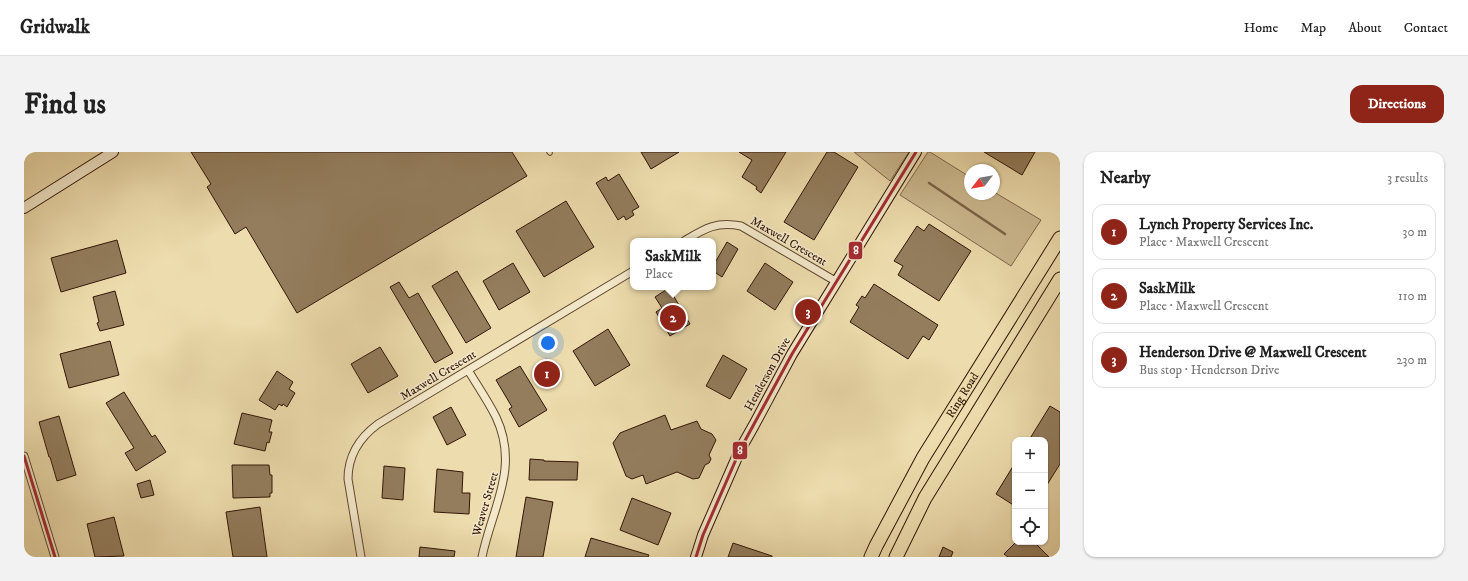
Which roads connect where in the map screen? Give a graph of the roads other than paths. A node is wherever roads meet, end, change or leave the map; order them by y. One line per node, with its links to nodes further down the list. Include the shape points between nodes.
1 (113, 152): 3 (street)
2 (916, 152): 8 (street, Henderson Drive)
3 (24, 208)
4 (689, 238): 8 (street, Maxwell Crescent, via 718,224 741,226)
5 (1060, 238): 15 (highway, Ring Road, via 923,458)
6 (630, 273): 9 (street, Maxwell Crescent)
7 (1060, 279): 16 (highway, Ring Road, via 925,498)
8 (837, 282): 14 (street, Henderson Drive, via 792,354 741,448)
9 (468, 370): 12 (street, Maxwell Crescent, via 378,424 365,434 356,446 349,462 348,479); 13 (street, Weaver Street, via 496,417 502,431 506,458 504,481)
10 (24, 456): 11 (street)
11 (55, 557)
12 (361, 557)
13 (482, 557)
14 (696, 557)
15 (871, 557)
16 (896, 557)

